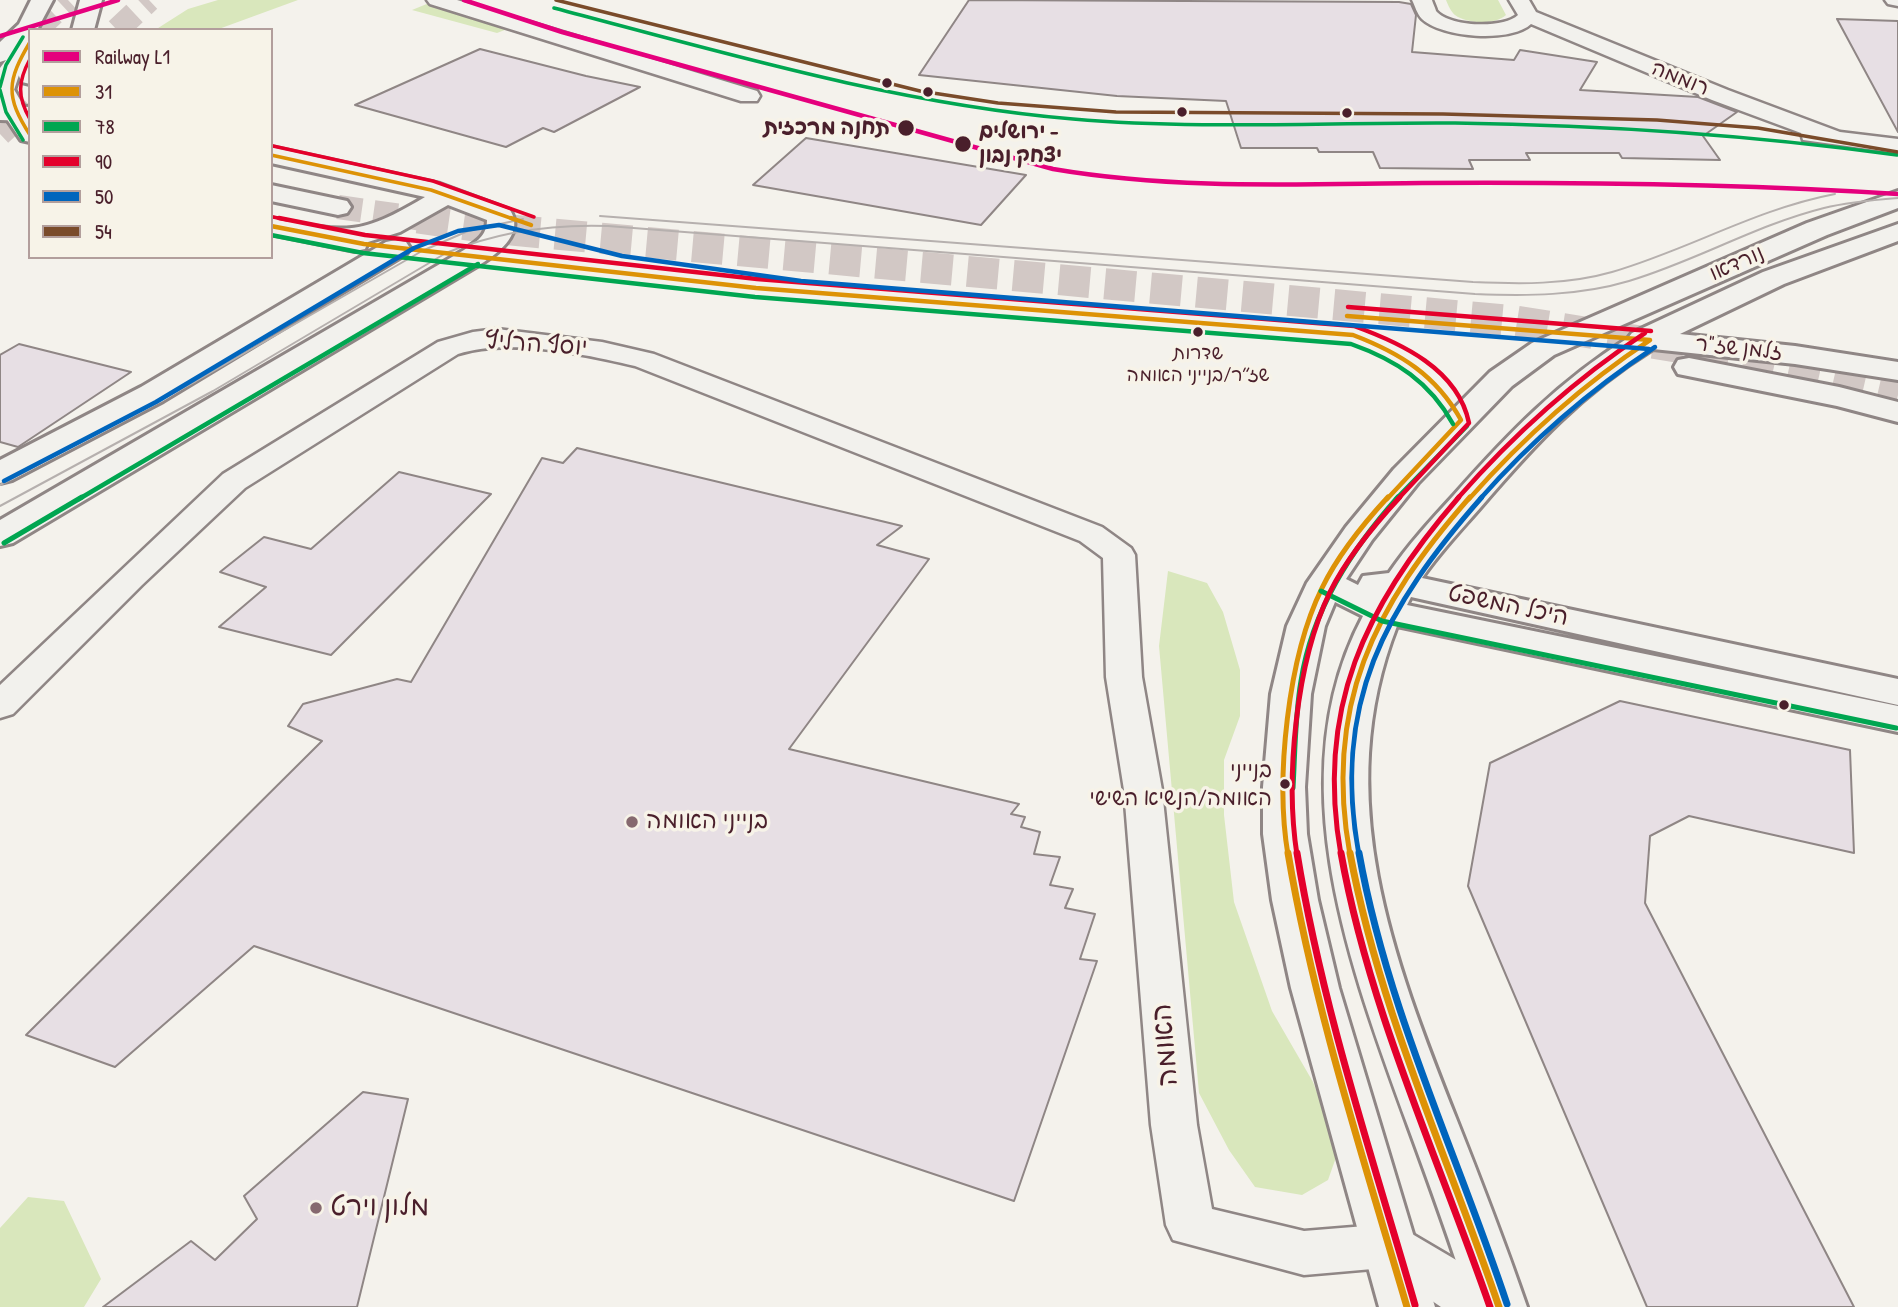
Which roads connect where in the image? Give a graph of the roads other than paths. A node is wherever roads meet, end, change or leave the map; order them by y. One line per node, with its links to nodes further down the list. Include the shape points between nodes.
1 (91, 0): 6 (street)
2 (437, 0): 10 (street)
3 (1422, 0): 4 (street, via 1433,17 1466,28 1525,23)
4 (1523, 8): 14 (street, רוממה, via 1720,95)
5 (38, 13): 8 (street)
6 (84, 28)
7 (28, 46): 11 (street, via 9,72)
8 (0, 55)
9 (28, 80): 11 (street)
10 (749, 96)
11 (10, 105): 12 (street)
12 (28, 132)
13 (1792, 132): 14 (street)
14 (1833, 137): 15 (street)
15 (1898, 146)
16 (273, 155): 20 (street)
17 (273, 173): 18 (street)
18 (361, 191)
19 (273, 193): 22 (street)
20 (446, 195): 25 (street, via 381,232); 34 (street, via 500,216 500,233 492,243)
21 (1898, 199): 27 (street, נורדאו, via 1817,229)
22 (338, 207)
23 (273, 226): 25 (street)
24 (1898, 232): 26 (street, נורדאו)
25 (329, 239): 33 (street, via 396,247 152,394)
26 (1749, 311): 28 (street, נורדאו, via 1692,316); 29 (street, via 1773,344)
27 (1578, 334): 28 (street, זלמן שז"ר); 36 (street, נורדאו, via 1530,356 1500,379 1406,476)
28 (1650, 340): 29 (street, זלמן שז"ר); 30 (street, נורדאו)
29 (1796, 355): 31 (street, זלמן שז"ר)
30 (1621, 356): 32 (street, זלמן שז"ר, via 1745,377); 37 (street, נורדאו, via 1574,390 1520,441 1426,548)
31 (1898, 372)
32 (1898, 412)
33 (0, 473)
34 (0, 535)
35 (1119, 555): 39 (street, יוסף הרליץ, via 1091,534 644,360 523,340 473,340 448,348 234,481); 41 (street, האומה, via 1124,677 1143,790 1174,1125 1190,1225 1304,1253)
36 (1325, 583): 37 (street, היכל המשפט); 41 (street, נורדאו, via 1297,659 1288,721 1285,834 1315,989)
37 (1392, 598): 38 (street, היכל המשפט); 40 (street, היכל המשפט); 44 (street, נורדאו, via 1355,685 1348,723 1347,815 1357,887 1405,1050)
38 (1898, 691)
39 (0, 706)
40 (1898, 719)
41 (1390, 1246): 42 (street, נורדאו); 43 (street)
42 (1407, 1307)
43 (1480, 1307)
44 (1499, 1307)

